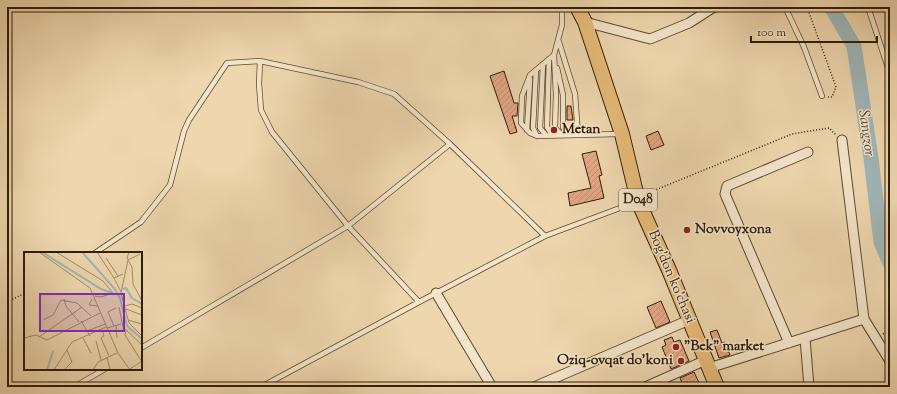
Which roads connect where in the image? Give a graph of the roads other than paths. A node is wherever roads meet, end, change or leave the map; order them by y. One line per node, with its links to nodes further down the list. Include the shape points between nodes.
1 (562, 7): 7 (lane, via 562,25)
2 (577, 7): 6 (main road, Bog'don ko'chasi / D048)
3 (714, 7): 6 (street, via 689,23 650,39)
4 (785, 7): 14 (lane, via 804,46)
5 (868, 7): 13 (lane)
6 (585, 22): 15 (main road, Bog'don ko'chasi / D048)
7 (558, 39): 8 (lane); 20 (lane, via 575,94)
8 (554, 55): 9 (lane); 18 (lane, via 555,128); 19 (lane, via 563,95 563,127)
9 (549, 59): 11 (lane); 17 (lane, via 547,126)
10 (260, 61): 23 (lane, via 358,82 394,94); 26 (lane, via 258,84 261,110 272,132); 28 (lane, via 227,63 189,120 170,185 141,222)
11 (543, 64): 12 (lane); 16 (lane, via 540,128)
12 (536, 70): 21 (lane, via 534,128); 21 (lane, via 530,75 522,96 520,123)
13 (890, 74)
14 (822, 96)
15 (622, 134): 20 (lane); 25 (main road, Bog'don ko'chasi / D048)
16 (546, 135): 17 (lane); 21 (lane)
17 (552, 135): 18 (lane)
18 (562, 135): 19 (lane)
19 (569, 135): 20 (lane)
20 (578, 135)
21 (537, 136)
22 (842, 140): 31 (street)
23 (450, 144): 26 (lane); 27 (lane)
24 (808, 152): 34 (street, via 727,186 725,194)
25 (637, 199): 27 (lane); 32 (main road, Bog'don ko'chasi / D048)
26 (348, 226): 30 (lane); 35 (lane)
27 (545, 236): 29 (lane)
28 (96, 252)
29 (436, 293): 30 (lane); 42 (street)
30 (419, 302): 41 (lane)
31 (864, 319): 33 (street); 36 (street)
32 (689, 320): 37 (main road, Bog'don ko'chasi / D048); 43 (street)
33 (805, 338): 34 (street); 46 (street)
34 (789, 343): 37 (street)
35 (142, 347)
36 (890, 361)
37 (708, 364): 39 (street); 45 (main road, Bog'don ko'chasi / D048)
38 (103, 370): 40 (lane)
39 (655, 385): 44 (street)
40 (74, 387)
41 (261, 387)
42 (492, 387)
43 (534, 387)
44 (645, 387)
45 (717, 387)
46 (809, 387)

